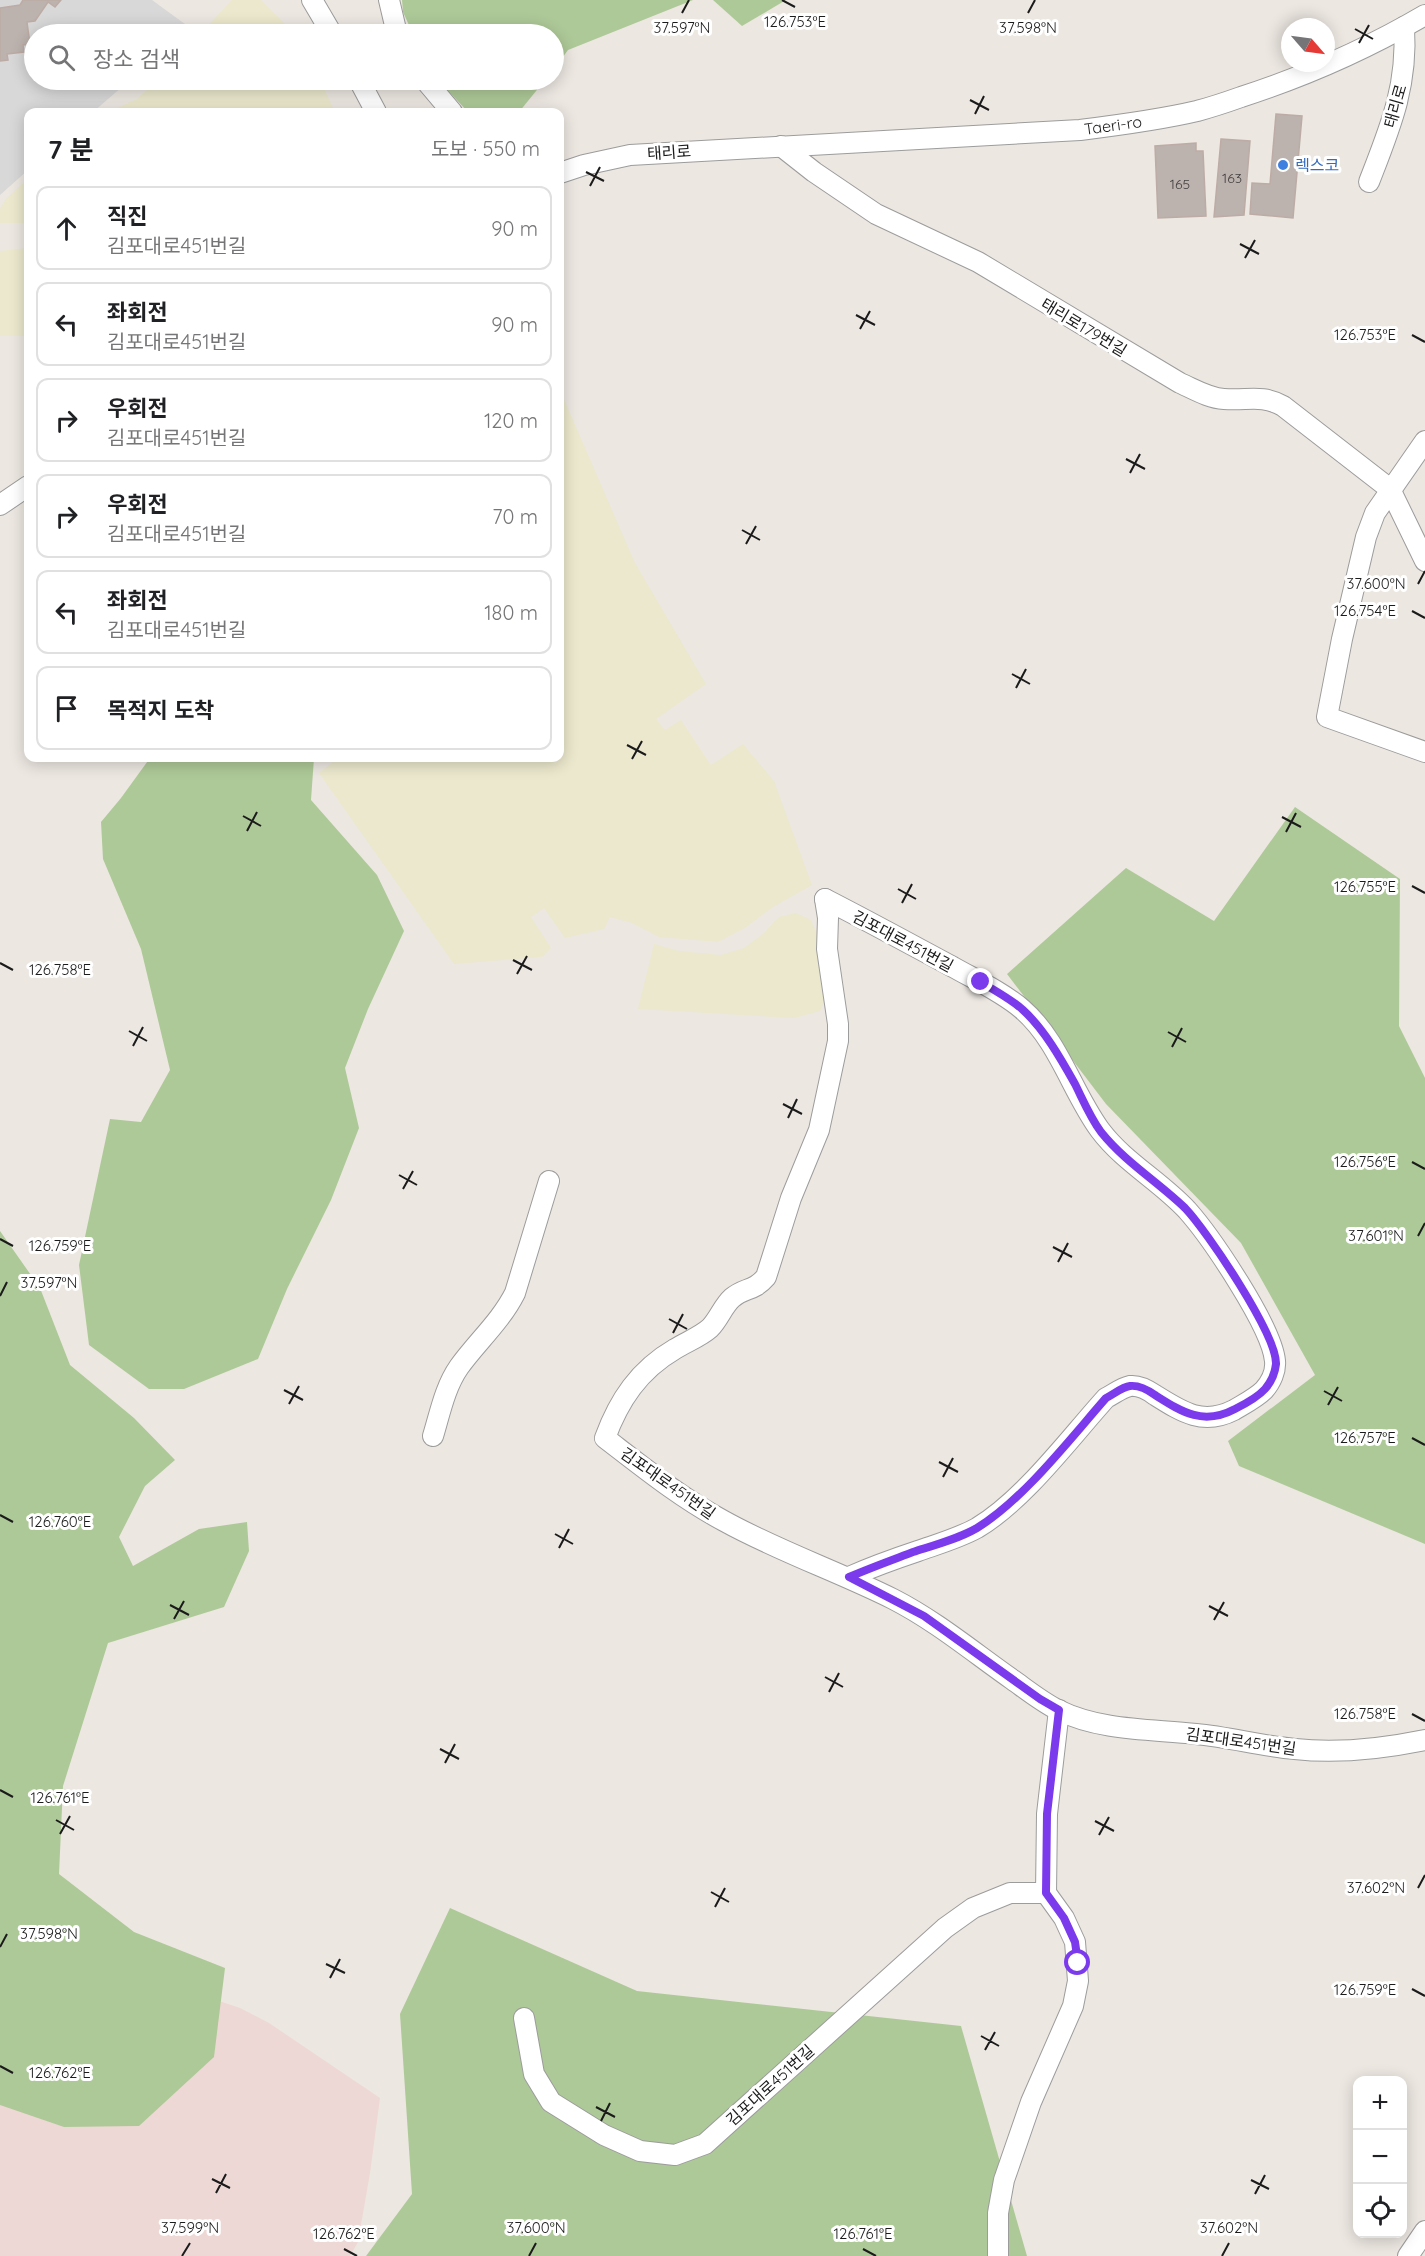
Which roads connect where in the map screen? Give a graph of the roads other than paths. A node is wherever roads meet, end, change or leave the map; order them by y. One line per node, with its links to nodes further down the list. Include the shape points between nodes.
1 (312, 0): 4 (street)
2 (389, 0): 5 (street)
3 (1425, 15): 6 (street, Taeri-ro)
4 (326, 24)
5 (395, 24)
6 (1404, 27): 11 (street, Taeri-ro, via 1325,66 1260,91 1141,123 1080,130); 13 (street, 태리로, via 1406,52 1399,97)
7 (364, 90): 9 (street)
8 (433, 90): 10 (street)
9 (374, 108)
10 (449, 108)
11 (781, 146): 12 (street, 태리로, via 630,155); 16 (street, 태리로179번길, via 876,214 978,262 1180,382 1210,396 1264,398 1283,406)
12 (564, 172)
13 (1369, 182)
14 (1425, 441): 16 (street)
15 (24, 489): 17 (street)
16 (1390, 489): 18 (street, 태리로179번길); 19 (street, via 1366,537 1327,717)
17 (0, 505)
18 (1425, 561)
19 (1425, 752)
20 (549, 1181): 21 (street, via 515,1293 508,1308 458,1369)
21 (433, 1436)
22 (849, 1577): 22 (street, 김포대로451번길, via 953,1539 991,1519 1032,1481 1106,1398 1120,1389 1145,1388 1197,1417 1227,1414 1264,1390 1276,1363 1264,1327 1215,1247 1186,1209 1101,1131 1035,1022 981,982 825,899 838,1041 819,1130 791,1198 766,1277 758,1287 729,1301 709,1329 642,1374 619,1405 605,1438 705,1511 763,1541); 23 (street, 김포대로451번길, via 924,1616)
23 (1059, 1710): 24 (street, 김포대로451번길, via 1126,1729 1197,1734 1294,1749 1358,1750); 25 (street, via 1047,1814)
24 (1425, 1740)
25 (1046, 1893): 26 (street, 김포대로451번길, via 1010,1893 973,1908 945,1928 705,2144 675,2155 640,2151 604,2135 551,2102 534,2074); 28 (street, via 1075,1942 1078,1981 1073,2006 1031,2102 1007,2171 998,2213)
26 (524, 2018)
27 (1425, 2231): 29 (street)
28 (998, 2256)
29 (1408, 2256)

